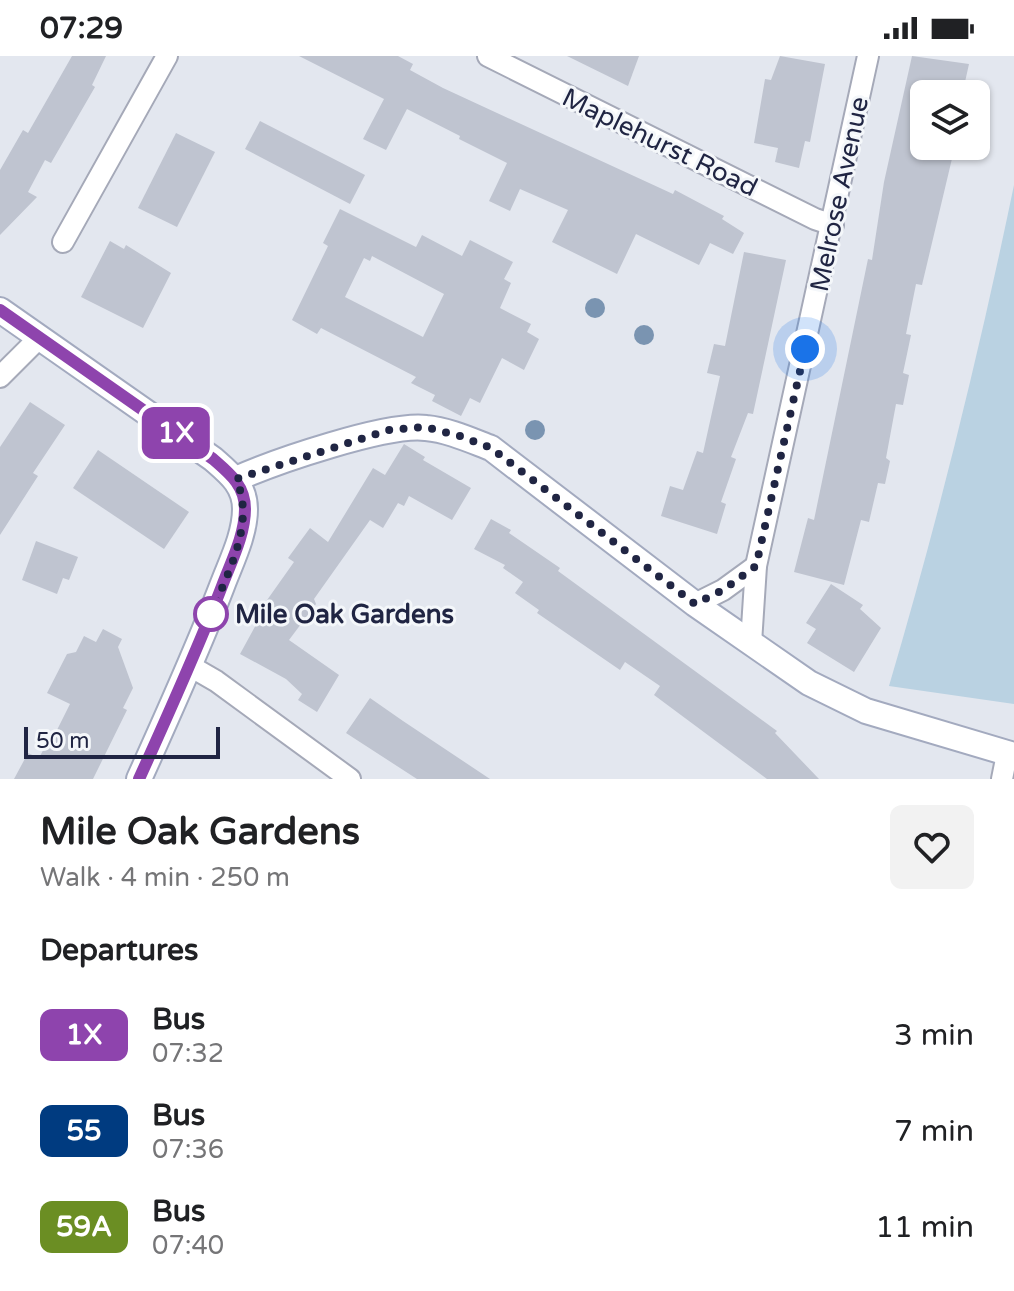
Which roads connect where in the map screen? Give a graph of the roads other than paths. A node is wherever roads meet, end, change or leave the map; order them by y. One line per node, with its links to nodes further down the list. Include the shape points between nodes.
1 (167, 56): 6 (street)
2 (488, 56): 4 (street, Maplehurst Road)
3 (868, 56): 5 (street, Melrose Avenue)
4 (520, 63): 5 (street, Maplehurst Road)
5 (833, 225): 11 (street, Melrose Avenue)
6 (63, 242)
7 (0, 310): 8 (street)
8 (39, 338): 9 (street); 10 (street)
9 (0, 377)
10 (236, 479): 12 (street, via 389,430 425,427 460,436 491,448); 14 (street, via 245,507 242,528)
11 (756, 566): 12 (street); 13 (street, Melrose Avenue)
12 (695, 604): 13 (street)
13 (751, 643): 15 (street, via 809,683 866,711)
14 (190, 666): 16 (street); 17 (street)
15 (1011, 754): 18 (street)
16 (139, 779)
17 (350, 779)
18 (1002, 779)

